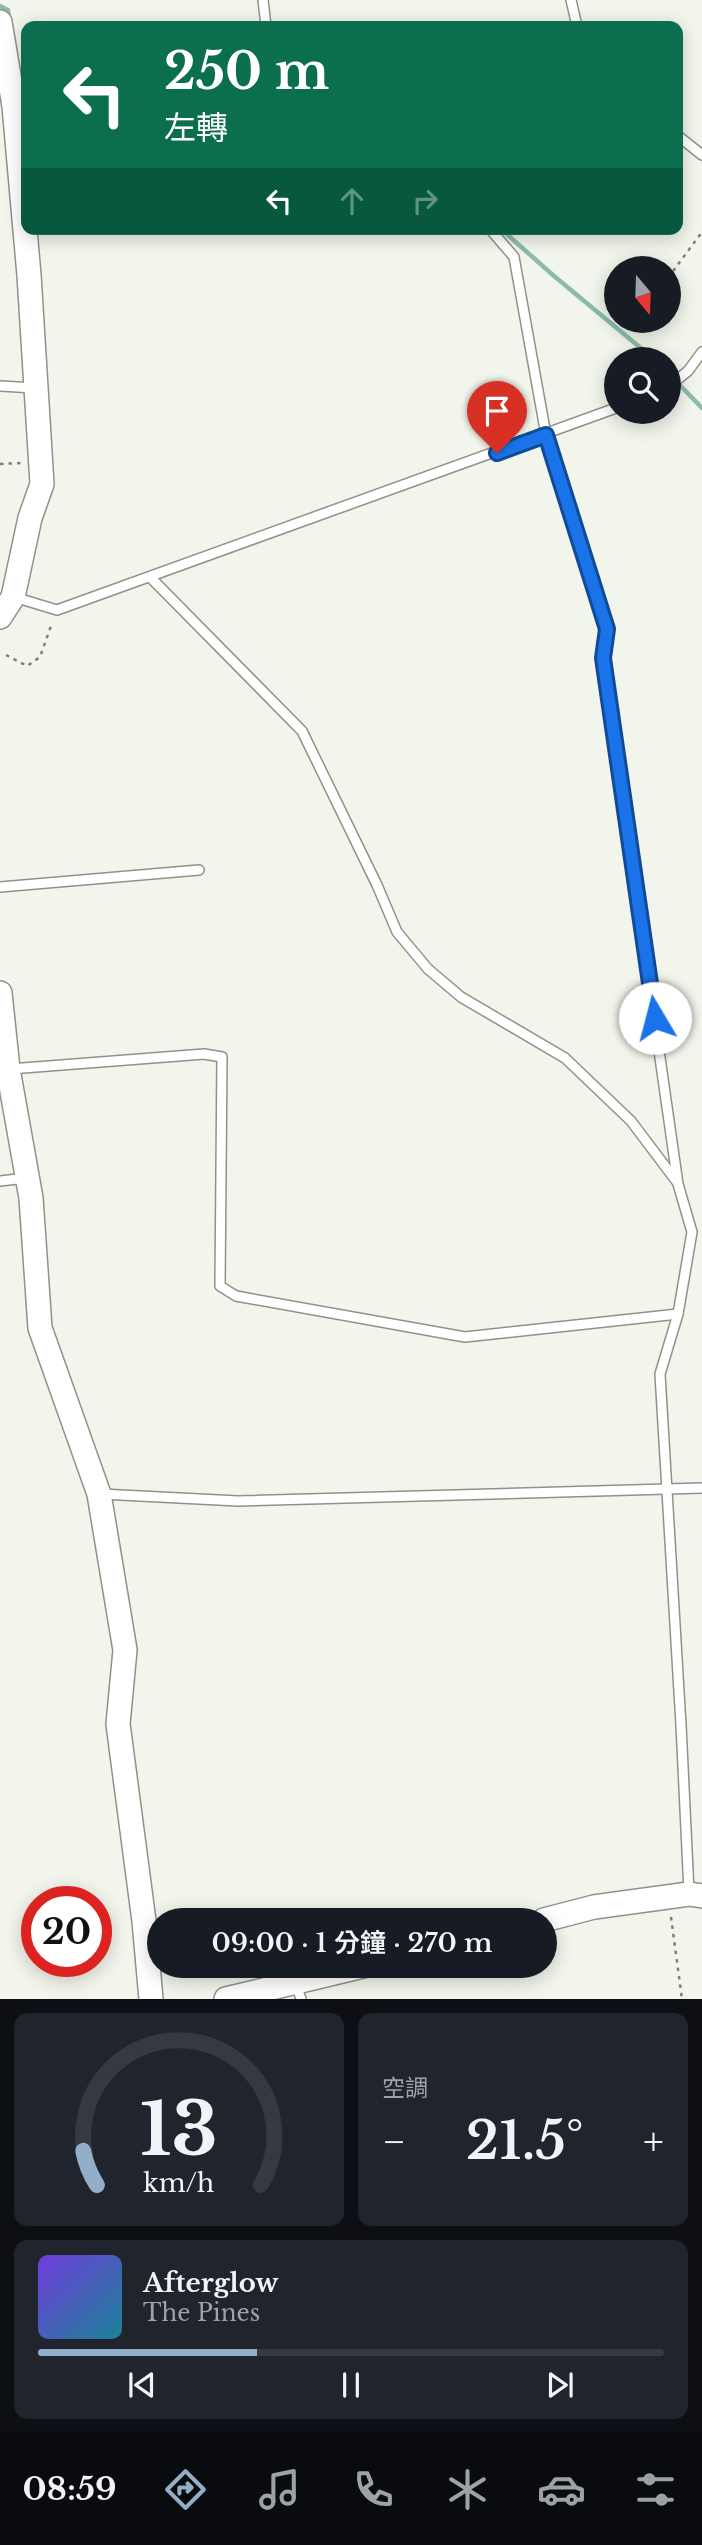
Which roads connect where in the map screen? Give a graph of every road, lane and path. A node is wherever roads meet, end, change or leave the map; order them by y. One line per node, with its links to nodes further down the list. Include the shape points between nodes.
1 (263, 0): 3 (lane)
2 (571, 0): 4 (lane)
3 (265, 21)
4 (576, 21)
5 (0, 22): 6 (street)
6 (20, 105): 7 (street)
7 (21, 124)
8 (683, 140): 9 (lane)
9 (702, 155)
10 (702, 232): 13 (path)
11 (27, 235): 17 (street)
12 (495, 235): 19 (lane, via 514,257)
13 (681, 260)
14 (702, 352): 15 (lane)
15 (681, 377)
16 (0, 386): 17 (lane)
17 (35, 388): 21 (street, via 42,484)
18 (604, 413): 19 (lane)
19 (546, 435): 20 (lane); 31 (lane, via 607,629 603,658)
20 (150, 578): 22 (lane); 31 (lane, via 302,731 397,932 428,970 461,998 565,1058 631,1121)
21 (13, 597): 22 (lane); 23 (street)
22 (57, 610): 24 (path, via 40,657 27,666)
23 (0, 617)
24 (6, 655)
25 (199, 870): 26 (lane)
26 (0, 887)
27 (0, 993): 28 (street)
28 (8, 1069): 29 (street); 33 (lane, via 204,1054 222,1057 220,1286 236,1296 464,1337)
29 (27, 1178): 30 (lane); 36 (street, via 40,1328)
30 (0, 1181)
31 (678, 1184): 32 (lane)
32 (697, 1232): 33 (lane)
33 (678, 1314): 35 (lane, via 660,1374)
34 (702, 1488): 35 (lane)
35 (665, 1489): 36 (lane, via 238,1501); 37 (lane, via 681,1725)
36 (99, 1494): 41 (street, via 125,1650 118,1724)
37 (686, 1895): 38 (street); 43 (path)
38 (557, 1917)
39 (334, 1978): 40 (street)
40 (299, 1991): 42 (street)
41 (151, 1999)
42 (226, 1999)
43 (682, 1999)

